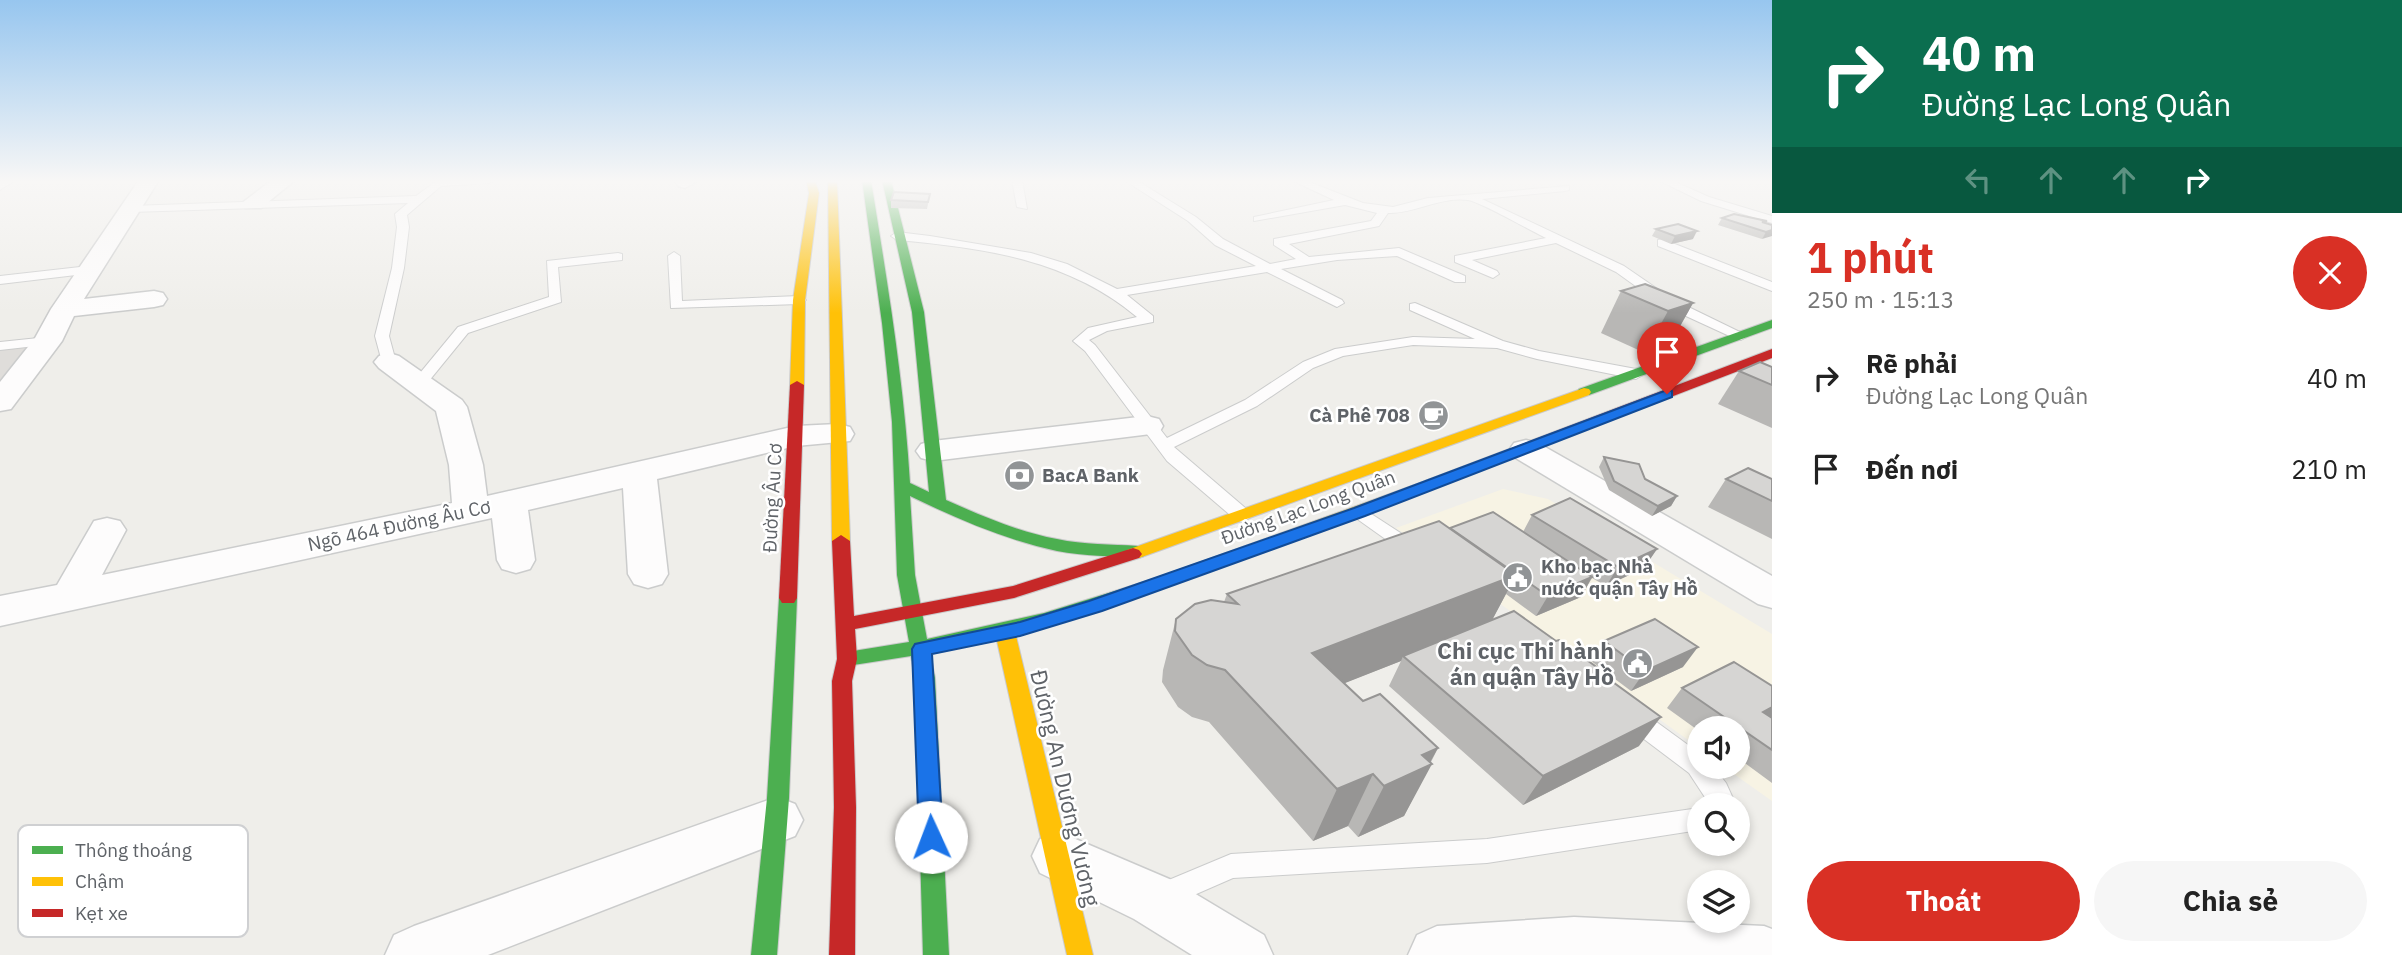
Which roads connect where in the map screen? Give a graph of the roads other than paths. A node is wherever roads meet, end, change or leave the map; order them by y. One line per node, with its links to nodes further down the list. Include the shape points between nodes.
1 (120, 225): 17 (street)
2 (403, 225): 34 (lane, via 382,336)
3 (810, 225): 24 (main road, Đường Âu Cơ)
4 (833, 225): 40 (main road)
5 (873, 225): 46 (main road, via 888,323)
6 (895, 225): 10 (main road)
7 (1199, 225): 16 (lane, via 1219,242)
8 (1372, 225): 15 (lane, via 1278,242)
9 (1528, 225): 11 (lane)
10 (897, 236): 22 (lane, via 1023,253); 44 (main road, via 918,312)
11 (1559, 239): 18 (lane, via 1458,260); 29 (lane, via 1620,269 1667,302)
12 (1662, 243): 21 (lane)
13 (674, 256): 24 (lane, via 676,305)
14 (618, 257): 37 (lane, via 551,264 556,299 463,330)
15 (1307, 261): 16 (lane); 19 (lane, via 1399,252)
16 (1269, 268): 22 (lane); 25 (lane)
17 (89, 270): 20 (lane); 27 (street)
18 (1493, 274)
19 (1460, 279)
20 (0, 280)
21 (1772, 287)
22 (1117, 293): 42 (lane, via 1148,319 1084,335 1080,341 1090,348)
23 (154, 299): 27 (street)
24 (799, 300): 41 (main road, Đường Âu Cơ)
25 (1338, 303)
26 (1415, 307): 31 (lane)
27 (64, 309): 30 (street)
28 (1771, 325): 29 (main road, Đường Lạc Long Quân)
29 (1741, 336): 35 (main road, Đường Lạc Long Quân)
30 (48, 341): 32 (lane); 39 (street)
31 (1497, 344): 35 (lane); 42 (lane, via 1413,341 1340,352 1308,365 1251,403)
32 (0, 346)
33 (1772, 353): 36 (main road, Đường Lạc Long Quân)
34 (389, 362): 37 (street)
35 (1636, 374): 51 (main road, Đường Lạc Long Quân)
36 (1714, 375): 38 (lane); 43 (main road, Đường Lạc Long Quân)
37 (419, 384): 49 (street, via 451,407 466,465)
38 (1733, 384)
39 (5, 389)
40 (838, 434): 41 (street, Ngõ 464 Đường Âu Cơ); 61 (main road)
41 (796, 436): 45 (street, Ngõ 464 Đường Âu Cơ); 67 (main road, Đường Âu Cơ)
42 (1155, 436): 44 (street); 51 (lane)
43 (1526, 450): 50 (main road, Đường Lạc Long Quân); 57 (street)
44 (933, 452): 48 (main road)
45 (639, 473): 47 (street, Ngõ 464 Đường Âu Cơ); 56 (street)
46 (902, 485): 48 (main road); 59 (main road, via 906,575)
47 (509, 502): 49 (street, Ngõ 464 Đường Âu Cơ); 54 (street)
48 (938, 503): 53 (main road, via 1002,529 1060,545)
49 (471, 509): 58 (street, Ngõ 464 Đường Âu Cơ)
50 (1359, 512): 55 (lane); 62 (main road, Đường Lạc Long Quân, via 1096,606)
51 (1243, 516): 53 (main road, Đường Lạc Long Quân)
52 (107, 530): 58 (street)
53 (1138, 552): 59 (main road, Đường Lạc Long Quân, via 1014,592)
54 (516, 560)
55 (1432, 564)
56 (648, 574)
57 (1772, 594)
58 (71, 595): 60 (street, Ngõ 464 Đường Âu Cơ)
59 (913, 612): 61 (main road, Đường Lạc Long Quân); 63 (main road)
60 (2, 613)
61 (846, 624): 64 (main road)
62 (1004, 632): 63 (main road, Đường Lạc Long Quân); 69 (main road, Đường An Dương Vương)
63 (922, 649): 64 (main road, Đường Lạc Long Quân); 75 (main road)
64 (847, 659): 74 (main road, via 842,681)
65 (1615, 704): 66 (lane, via 1702,770)
66 (1719, 793)
67 (777, 820): 72 (street); 73 (main road)
68 (1687, 820): 70 (lane, via 1487,851 1231,866)
69 (1059, 856): 70 (street); 76 (main road, Đường An Dương Vương)
70 (1154, 900): 77 (street)
71 (1453, 954): 78 (street, via 1574,945)
72 (414, 955)
73 (764, 955)
74 (842, 955)
75 (936, 955)
76 (1080, 955)
77 (1244, 955)
78 (1764, 955)

